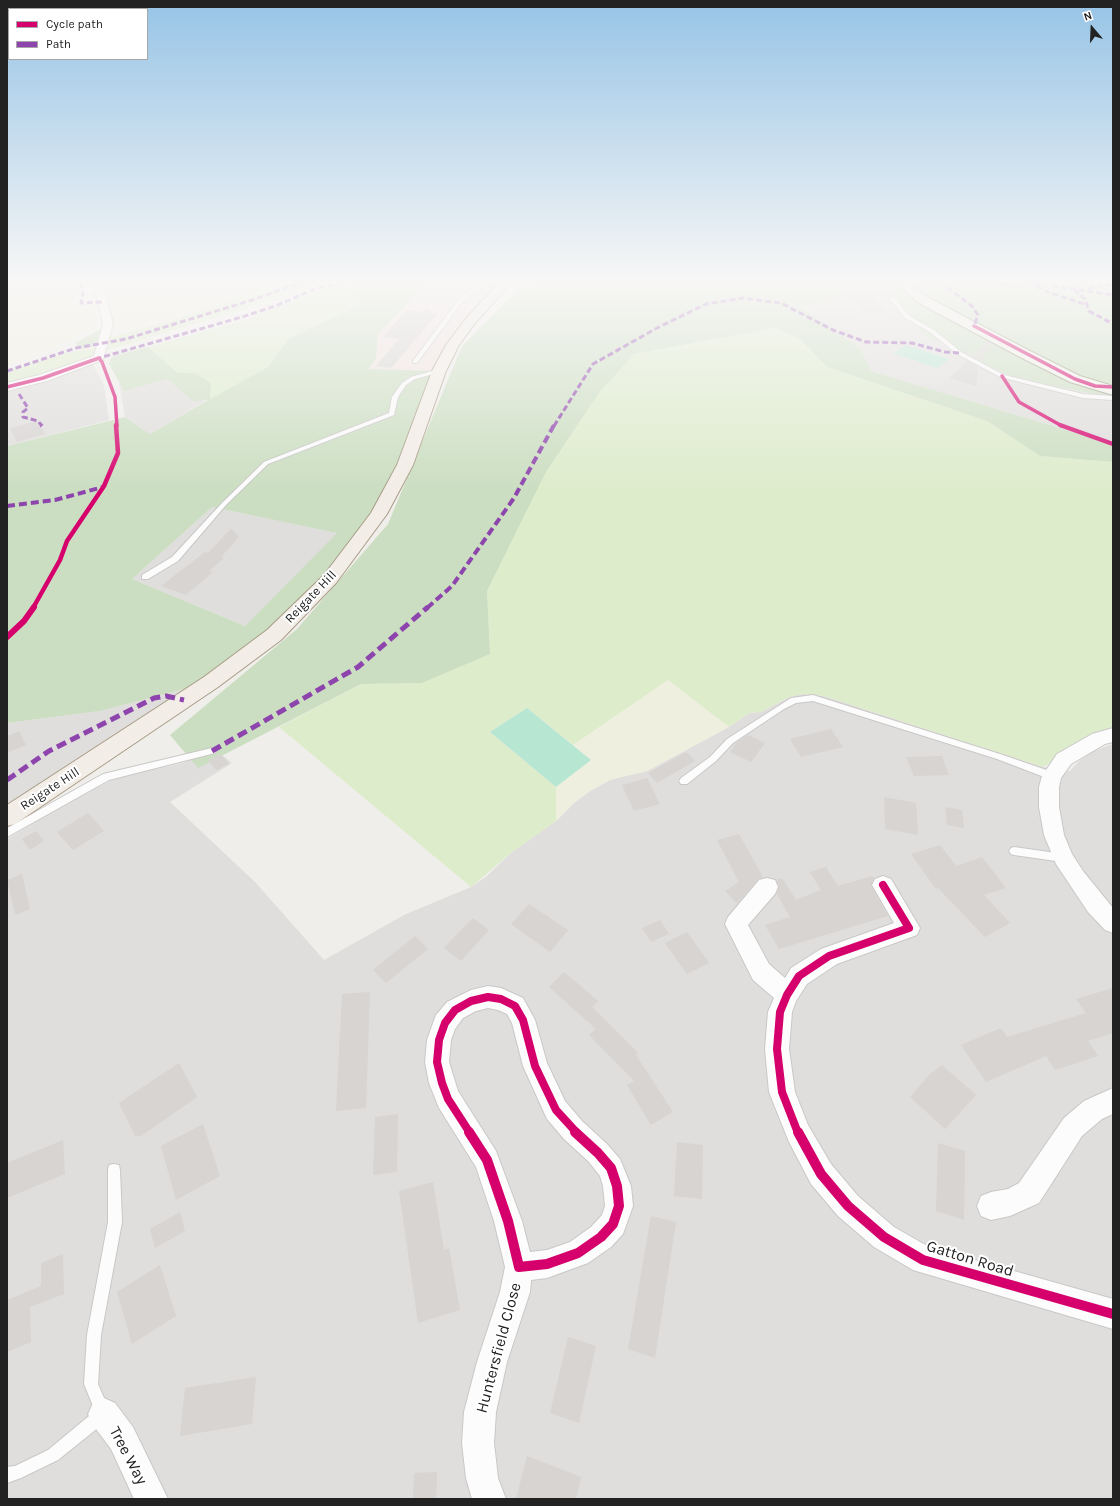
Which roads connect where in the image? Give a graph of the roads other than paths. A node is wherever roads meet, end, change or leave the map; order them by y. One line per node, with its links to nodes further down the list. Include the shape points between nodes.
1 (101, 352): 8 (street, via 99,358 43,378)
2 (422, 352): 6 (lane)
3 (449, 352): 7 (main road, Reigate Hill)
4 (958, 352): 10 (lane, via 1002,376 1083,396)
5 (1022, 352): 9 (street, via 1075,379)
6 (415, 362)
7 (439, 371): 11 (lane, via 413,378 404,384 395,397 392,414 266,463 224,504 175,559); 16 (main road, Reigate Hill, via 406,465 379,514 330,579 274,635 211,682)
8 (7, 387)
9 (1113, 392)
10 (1113, 398)
11 (145, 577)
12 (1113, 735): 14 (street, via 1099,739 1064,759)
13 (212, 750): 17 (lane, via 106,777)
14 (1052, 776): 15 (lane, via 813,698 794,700 781,706 730,741); 19 (street, via 1049,807 1054,835)
15 (684, 781)
16 (7, 817)
17 (7, 833)
18 (1014, 852): 19 (lane)
19 (1063, 858): 22 (street, via 1096,905)
20 (882, 885): 23 (street, Gatton Road, via 909,928 829,956 799,976)
21 (767, 887): 23 (street, via 736,924 761,972)
22 (1113, 923)
23 (787, 996): 28 (street, Gatton Road, via 780,1012 776,1049 782,1092 798,1132 821,1174 848,1206 884,1237 923,1260)
24 (1113, 1101): 26 (street, via 1093,1110 1073,1126 1029,1193 1010,1202)
25 (114, 1170): 29 (lane, via 115,1222 94,1335 91,1384)
26 (991, 1206)
27 (519, 1267): 27 (street, Huntersfield Close, via 508,1221 487,1160 448,1100 437,1062 439,1040 445,1023 455,1010 471,1001 488,997 501,999 515,1006 523,1020 535,1066 556,1110 611,1168 617,1186 618,1206 613,1224 601,1237 578,1253 547,1264); 32 (street, Huntersfield Close, via 515,1292 492,1362 480,1412 478,1443 482,1478)
28 (1113, 1314)
29 (104, 1414): 30 (lane, via 53,1455); 31 (street, Tree Way, via 122,1438)
30 (7, 1475)
31 (150, 1499)
32 (489, 1499)

